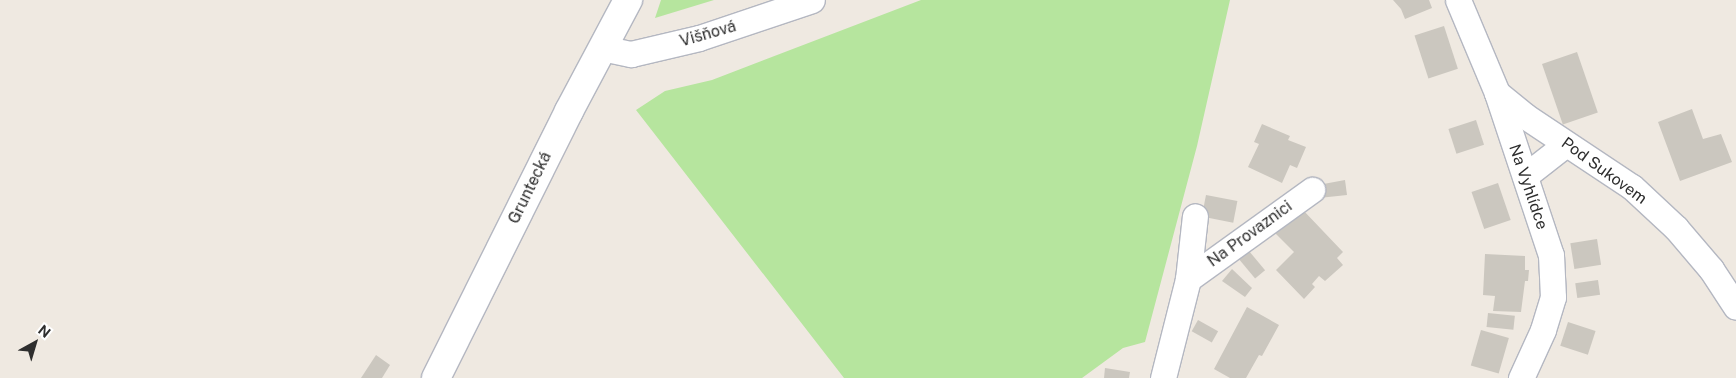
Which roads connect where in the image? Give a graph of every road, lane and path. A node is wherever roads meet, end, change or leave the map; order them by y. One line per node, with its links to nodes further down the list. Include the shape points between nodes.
1 (628, 0): 4 (street, Gruntecká)
2 (812, 0): 4 (street, Višňová, via 699,38 631,54)
3 (1458, 0): 5 (street, Na Vyhlídce)
4 (602, 48): 12 (street, Gruntecká)
5 (1497, 93): 6 (street, Pod Sukovem); 7 (street, Na Vyhlídce)
6 (1566, 144): 7 (street); 11 (street, Pod Sukovem, via 1632,187 1676,228 1711,269)
7 (1525, 176): 14 (street, Na Vyhlídce, via 1551,256 1553,297 1543,330)
8 (1312, 190): 10 (street, Na Provaznici)
9 (1195, 216): 10 (street, Na Provaznici)
10 (1188, 278): 13 (street, Na Provaznici)
11 (1736, 307)
12 (436, 378)
13 (1163, 378)
14 (1521, 378)

